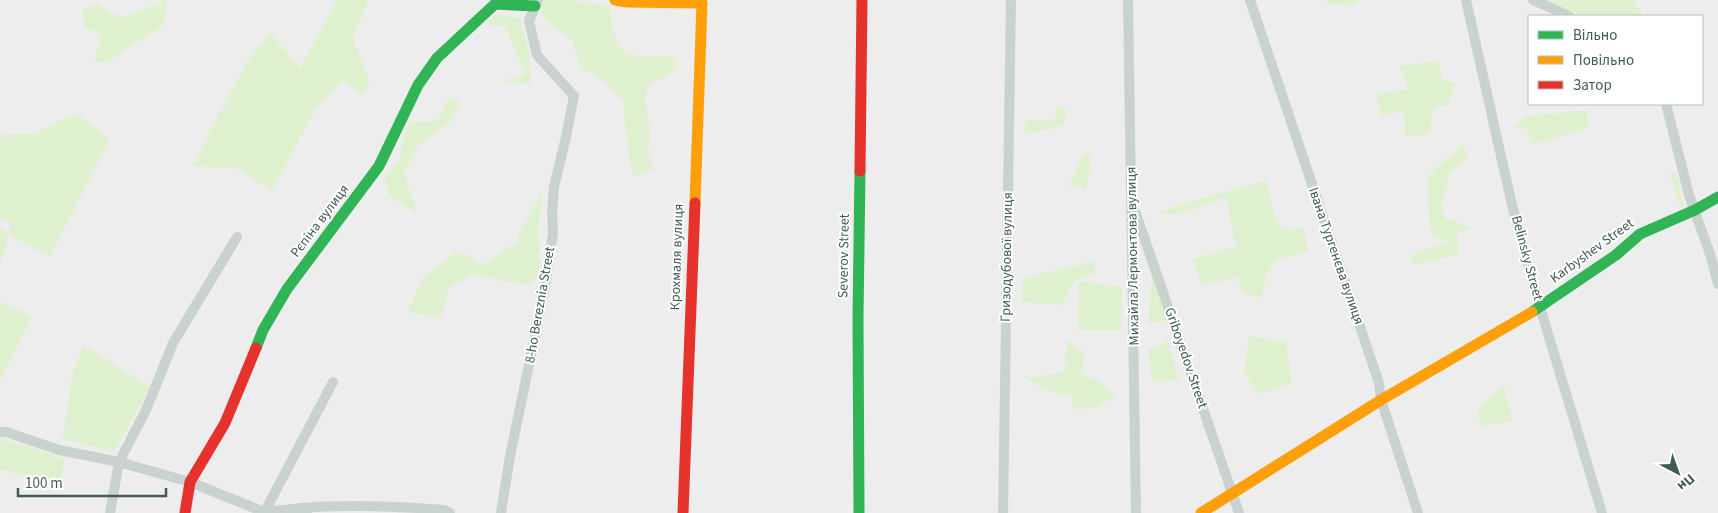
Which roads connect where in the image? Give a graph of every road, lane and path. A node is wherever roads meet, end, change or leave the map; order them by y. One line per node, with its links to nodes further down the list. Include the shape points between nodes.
1 (615, 0): 30 (street, Крохмаля вулиця, via 702,3)
2 (862, 0): 31 (street, Severov Street, via 858,318)
3 (1011, 0): 32 (street, Гризодубової вулиця)
4 (1128, 0): 12 (street, Михайла Лермонтова вулиця)
5 (1250, 0): 18 (street, Івана Тургенєва вулиця, via 1379,383)
6 (1466, 0): 16 (street, Belinsky Street, via 1512,205)
7 (1533, 0): 9 (street)
8 (537, 3): 21 (street, Рєпіна вулиця, via 495,4 438,58 418,85 379,166 287,289 263,330 225,423); 29 (street, 8-ho Bereznia Street, via 528,21 537,55 574,96 554,187 553,234 544,293)
9 (1567, 15)
10 (1666, 105): 13 (street)
11 (1718, 197): 13 (street, Karbyshev Street)
12 (1132, 203): 22 (street, Griboyedov Street); 33 (street, Михайла Лермонтова вулиця)
13 (1695, 210): 15 (street); 16 (street, Karbyshev Street, via 1640,234 1616,255)
14 (237, 237): 20 (street, via 173,342 146,410)
15 (1718, 284)
16 (1540, 307): 18 (street, Karbyshev Street); 37 (street, Belinsky Street)
17 (333, 382): 26 (street)
18 (1381, 400): 22 (street, Karbyshev Street); 36 (street, Івана Тургенєва вулиця)
19 (0, 432): 20 (street, via 58,450)
20 (119, 462): 21 (street); 24 (street)
21 (190, 482): 25 (street, Рєпіна вулиця); 26 (street)
22 (1232, 493): 34 (street, Karbyshev Street); 35 (street, Griboyedov Street)
23 (293, 509): 26 (street); 27 (street); 28 (street, via 400,506)
24 (110, 513)
25 (186, 513)
26 (264, 513)
27 (307, 513)
28 (450, 513)
29 (501, 513)
30 (683, 513)
31 (860, 513)
32 (1003, 513)
33 (1136, 513)
34 (1201, 513)
35 (1239, 513)
36 (1418, 513)
37 (1602, 513)

